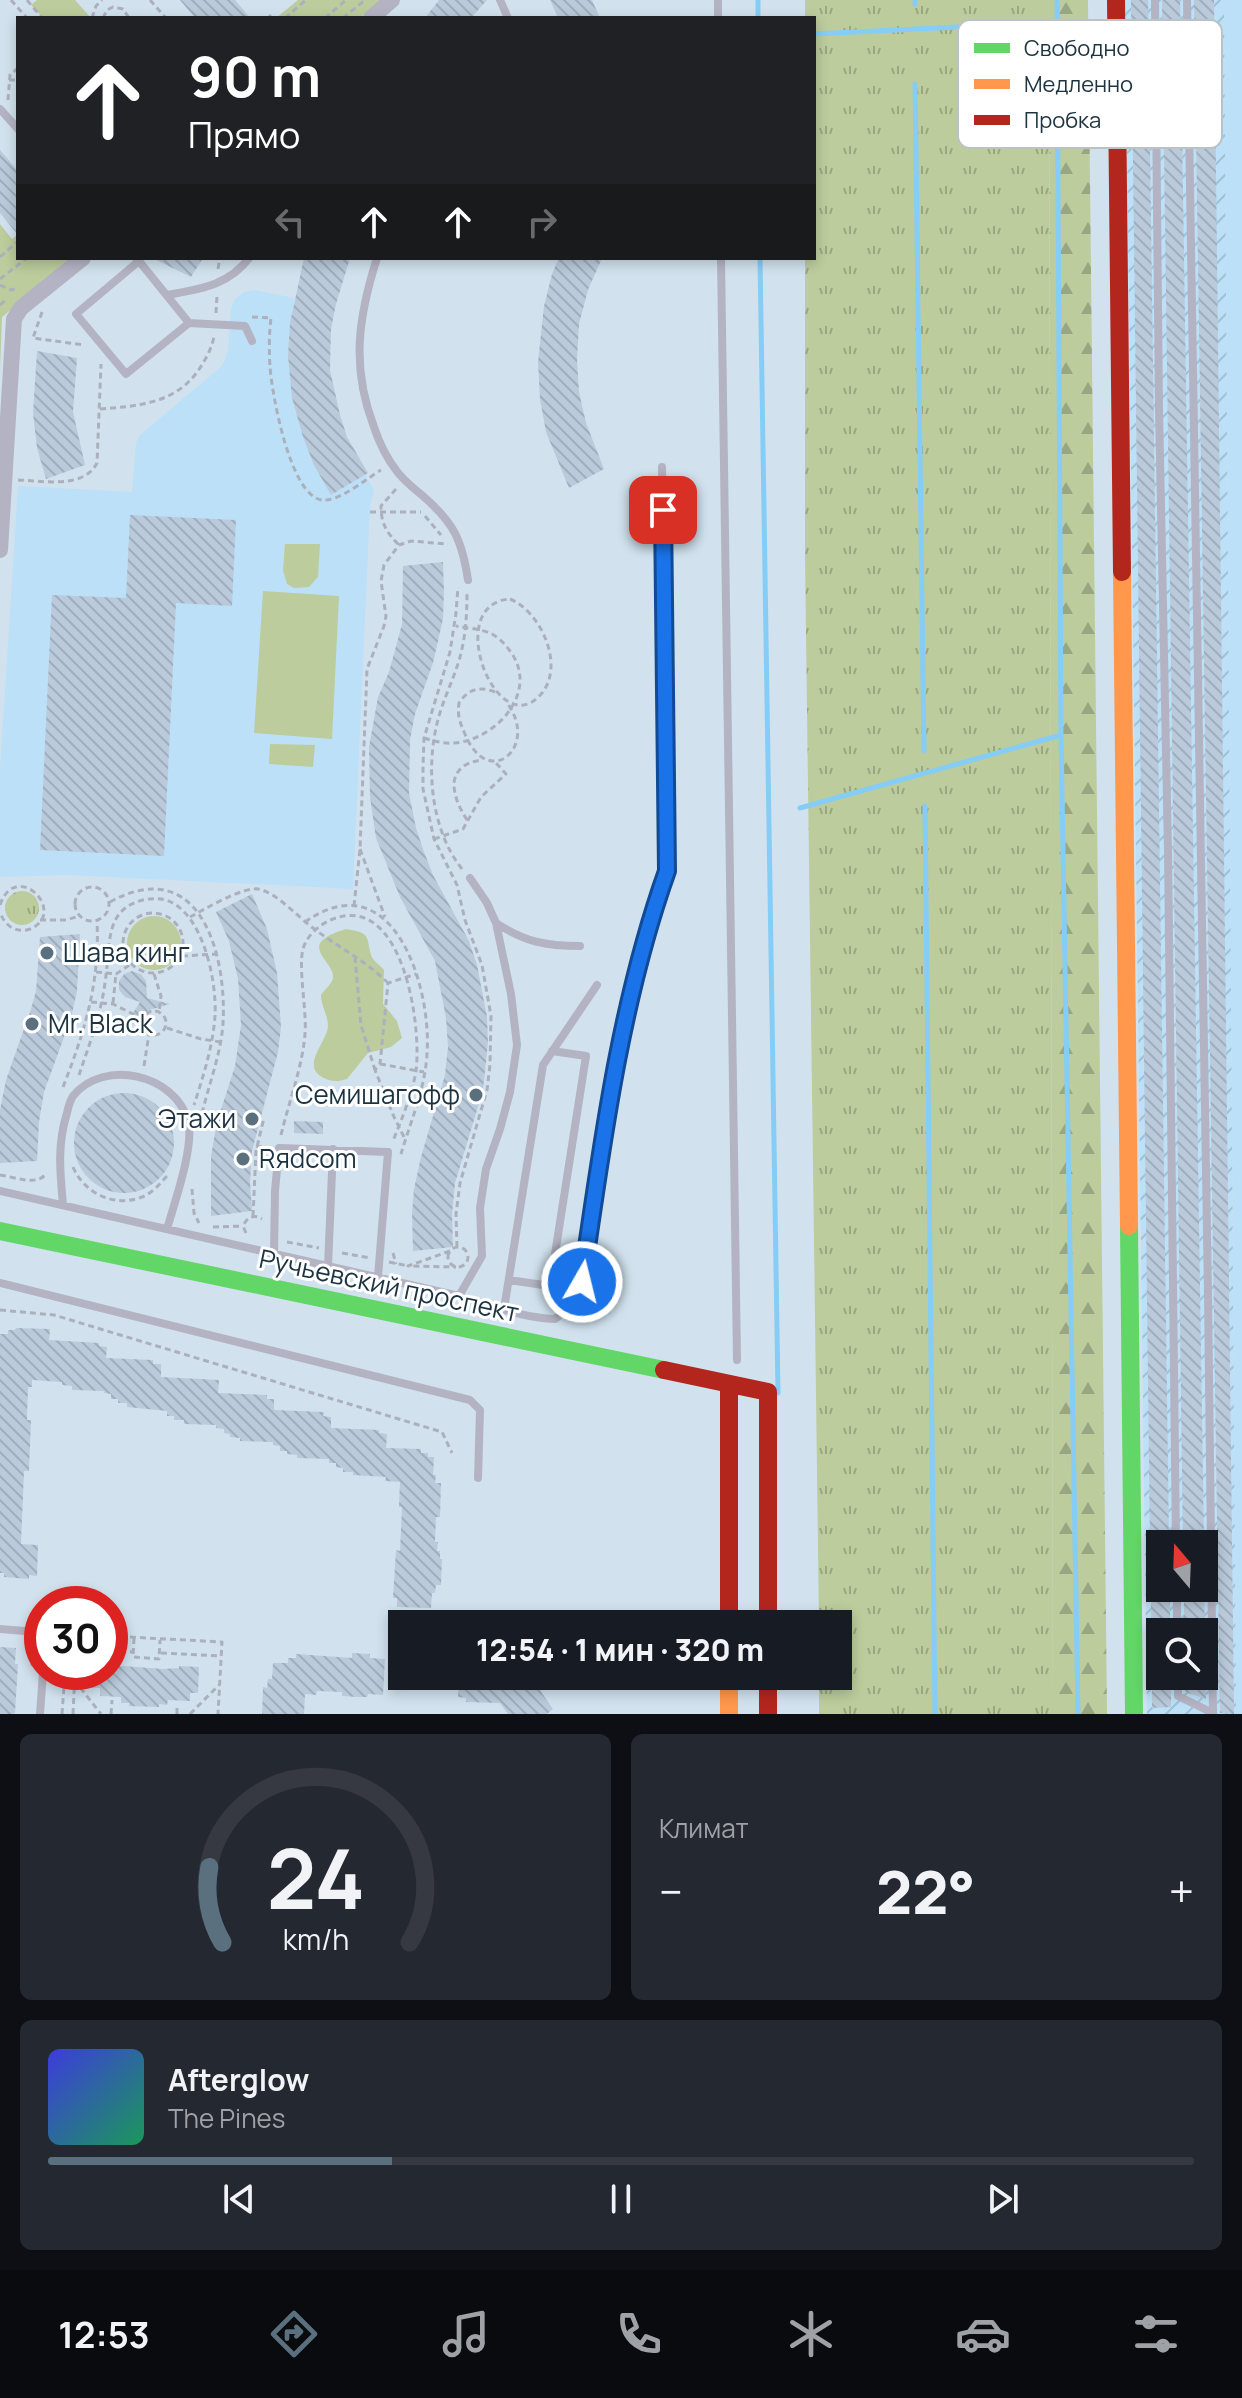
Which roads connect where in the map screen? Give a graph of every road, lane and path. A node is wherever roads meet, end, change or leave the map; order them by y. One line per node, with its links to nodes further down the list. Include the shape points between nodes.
1 (11, 0): 14 (path)
2 (26, 0): 14 (path); 20 (path)
3 (101, 0): 17 (path)
4 (112, 0): 15 (path)
5 (150, 0): 23 (path)
6 (306, 0): 18 (path)
7 (332, 0): 16 (path)
8 (346, 0): 16 (path)
9 (365, 0): 26 (path)
10 (392, 0): 27 (street)
11 (1116, 0): 28 (street)
12 (1155, 0): 29 (lane)
13 (1187, 0): 30 (lane)
14 (17, 7): 19 (path)
15 (113, 7): 17 (path); 22 (path)
16 (338, 7): 25 (path)
17 (107, 10): 21 (path)
18 (290, 14): 24 (path)
19 (24, 16)
20 (40, 16)
21 (104, 16)
22 (128, 16)
23 (163, 16)
24 (288, 16)
25 (327, 16)
26 (345, 16)
27 (373, 16)
28 (1116, 20)
29 (1155, 20)
30 (1187, 20)
31 (16, 70): 32 (path)
32 (9, 80): 33 (path); 34 (path)
33 (16, 80)
34 (4, 108): 35 (lane)
35 (16, 126)
36 (1118, 148): 209 (street)
37 (1156, 148): 177 (lane)
38 (1189, 148): 210 (lane)
39 (16, 243): 41 (path)
40 (0, 244): 41 (path)
41 (7, 251): 42 (path)
42 (0, 257)
43 (25, 260): 50 (path)
44 (81, 260): 72 (street, via 14,319)
45 (138, 260): 53 (lane); 55 (lane, via 76,314 126,374)
46 (220, 260): 51 (path)
47 (248, 260): 51 (lane)
48 (376, 260): 75 (lane, via 359,337 360,382 369,414 395,470 454,530)
49 (721, 260): 173 (lane)
50 (0, 282): 52 (path, via 11,290)
51 (217, 285): 53 (lane); 56 (path)
52 (23, 286)
53 (167, 295): 55 (lane)
54 (43, 308): 59 (path, via 33,338)
55 (189, 323): 56 (lane)
56 (215, 323): 57 (lane); 61 (path, via 208,354 183,387 155,402)
57 (245, 326): 58 (lane); 63 (path, via 247,317 271,318 277,415 306,490 325,501 384,468)
58 (252, 341)
59 (94, 350)
60 (100, 357): 61 (path)
61 (100, 409): 64 (path, via 93,471 66,481)
62 (662, 467): 128 (lane, via 667,871 650,918)
63 (389, 475)
64 (12, 480)
65 (394, 481): 68 (path, via 399,486)
66 (414, 503): 69 (path)
67 (370, 512): 68 (path)
68 (381, 512): 69 (path); 71 (path)
69 (421, 512): 70 (path)
70 (447, 544): 71 (path); 73 (path)
71 (399, 545): 89 (path, via 384,565 386,616 367,669)
72 (0, 550)
73 (450, 552)
74 (457, 577): 76 (path)
75 (468, 580): 77 (path)
76 (455, 626): 77 (path); 81 (path)
77 (465, 627): 78 (path); 82 (path)
78 (479, 630): 79 (path, via 481,662); 80 (path, via 500,639 518,662 519,690); 80 (path, via 489,606 498,600 518,602 539,624 550,663 546,685 532,701)
79 (495, 692): 80 (path); 83 (path, via 470,691 459,703)
80 (513, 707): 83 (path, via 495,728); 85 (path, via 517,744)
81 (424, 738): 82 (path); 88 (path, via 423,789)
82 (434, 741): 83 (path); 87 (path, via 433,787)
83 (467, 741): 84 (path)
84 (483, 759): 85 (path); 86 (path, via 466,763 455,773 455,791)
85 (495, 762): 86 (path, via 506,774 481,797)
86 (467, 820): 87 (path, via 463,829)
87 (444, 835): 88 (path); 90 (path)
88 (434, 839): 160 (path, via 457,885 482,965 491,1016 487,1090 460,1183)
89 (360, 849): 93 (path); 99 (path)
90 (470, 878): 102 (lane)
91 (110, 902): 95 (path, via 152,888 172,891); 96 (path, via 100,887 88,887 75,899); 100 (path)
92 (0, 905): 98 (path, via 8,891 27,887 42,901)
93 (354, 906): 99 (path); 101 (path, via 334,907)
94 (0, 912): 98 (path, via 7,925 18,930 30,929)
95 (199, 912): 97 (path); 101 (path, via 248,889 260,889); 106 (path)
96 (80, 916): 98 (path); 100 (path)
97 (190, 917): 105 (path); 111 (path, via 163,899 138,900 120,912 110,932)
98 (40, 920)
99 (385, 920): 114 (path, via 406,946)
100 (97, 921): 110 (path)
101 (305, 922): 103 (path)
102 (496, 923): 104 (lane, via 529,941); 170 (lane, via 517,1045 510,1092 486,1169 480,1208 482,1256)
103 (315, 930): 108 (path); 115 (path, via 344,915 364,919 384,931); 141 (path, via 303,948 305,1033)
104 (580, 946)
105 (206, 954): 106 (path); 107 (path); 125 (path, via 215,1015)
106 (216, 954): 126 (path, via 222,986)
107 (182, 956): 109 (path, via 184,938 176,923 153,913 136,918 125,931 123,948); 113 (path, via 170,969)
108 (355, 957): 116 (path); 130 (path, via 361,1025)
109 (131, 964): 112 (path); 113 (path)
110 (96, 972): 111 (path); 118 (path)
111 (106, 973): 112 (path); 119 (path)
112 (116, 974): 120 (path)
113 (154, 974): 121 (path, via 161,996)
114 (416, 974): 115 (path); 132 (path, via 427,1025)
115 (406, 978): 116 (path); 131 (path, via 418,1041)
116 (388, 983): 129 (path)
117 (597, 985): 127 (lane)
118 (91, 1002): 119 (path); 134 (path)
119 (102, 1003): 120 (path); 135 (path)
120 (113, 1004): 122 (path)
121 (159, 1012): 122 (path, via 149,1012); 123 (path)
122 (143, 1019): 124 (path)
123 (166, 1027): 124 (path, via 160,1034); 125 (path)
124 (149, 1034): 133 (path)
125 (211, 1041): 126 (path); 137 (path)
126 (221, 1042): 138 (path)
127 (552, 1051): 167 (lane, via 543,1065); 167 (lane, via 586,1056 550,1286)
128 (617, 1057): 168 (street)
129 (380, 1064): 130 (path); 131 (path)
130 (375, 1070): 139 (path)
131 (416, 1071): 132 (path); 139 (path)
132 (425, 1073): 140 (path)
133 (142, 1078): 135 (lane, via 110,1076); 137 (lane, via 163,1086)
134 (62, 1090)
135 (71, 1098): 150 (lane, via 59,1146)
136 (264, 1118): 151 (path, via 256,1151)
137 (189, 1123): 148 (lane)
138 (200, 1123)
139 (399, 1127): 140 (path); 143 (path)
140 (406, 1139): 144 (path)
141 (279, 1148): 142 (lane); 162 (lane)
142 (333, 1149): 143 (lane); 164 (lane)
143 (388, 1152): 166 (lane)
144 (401, 1154)
145 (72, 1165): 148 (path, via 90,1191 113,1200 140,1198 166,1177)
146 (48, 1172): 147 (path, via 34,1181)
147 (0, 1175)
148 (182, 1179): 153 (path, via 193,1181 194,1213); 156 (lane)
149 (0, 1191): 150 (lane)
150 (63, 1205): 156 (lane)
151 (253, 1216): 152 (path); 154 (path)
152 (265, 1223)
153 (201, 1226)
154 (243, 1226): 155 (path); 158 (path)
155 (211, 1227)
156 (167, 1229): 162 (lane)
157 (0, 1231): 174 (street, Ручьевский проспект)
158 (251, 1237)
159 (393, 1246): 163 (path)
160 (457, 1247): 161 (path); 165 (path, via 468,1258)
161 (450, 1251): 165 (path, via 449,1263); 165 (path, via 408,1266)
162 (274, 1254): 164 (lane)
163 (396, 1264)
164 (328, 1266): 166 (lane)
165 (456, 1267)
166 (378, 1277): 170 (lane)
167 (509, 1280): 171 (lane)
168 (582, 1282): 171 (lane, via 572,1306 555,1319)
169 (0, 1283): 176 (lane, via 470,1400 480,1410)
170 (459, 1296): 171 (lane)
171 (504, 1309)
172 (0, 1310): 175 (path, via 54,1315 442,1432)
173 (737, 1360)
174 (729, 1384): 178 (street); 179 (street, Ручьевский проспект, via 768,1392)
175 (452, 1453)
176 (478, 1478)
177 (1176, 1530)
178 (729, 1610)
179 (768, 1610)
180 (0, 1629): 181 (lane)
181 (24, 1631)
182 (128, 1638): 183 (path)
183 (134, 1638): 184 (path); 186 (path)
184 (160, 1639): 187 (path); 188 (path, via 222,1642)
185 (128, 1652): 186 (path)
186 (134, 1652): 187 (path, via 133,1657 159,1659)
187 (159, 1653): 188 (path)
188 (221, 1656): 189 (path)
189 (220, 1684): 205 (path); 206 (path)
190 (42, 1690): 199 (lane)
191 (64, 1690): 200 (path)
192 (74, 1690): 201 (path)
193 (82, 1690): 202 (path)
194 (729, 1690): 207 (street)
195 (768, 1690): 208 (street)
196 (1178, 1690): 210 (lane, via 1178,1696)
197 (112, 1700): 203 (path)
198 (177, 1704): 204 (path)
199 (40, 1714)
200 (62, 1714)
201 (73, 1714)
202 (101, 1714)
203 (111, 1714)
204 (177, 1714)
205 (190, 1714)
206 (218, 1714)
207 (729, 1714)
208 (768, 1714)
209 (1134, 1714)
210 (1213, 1714)

